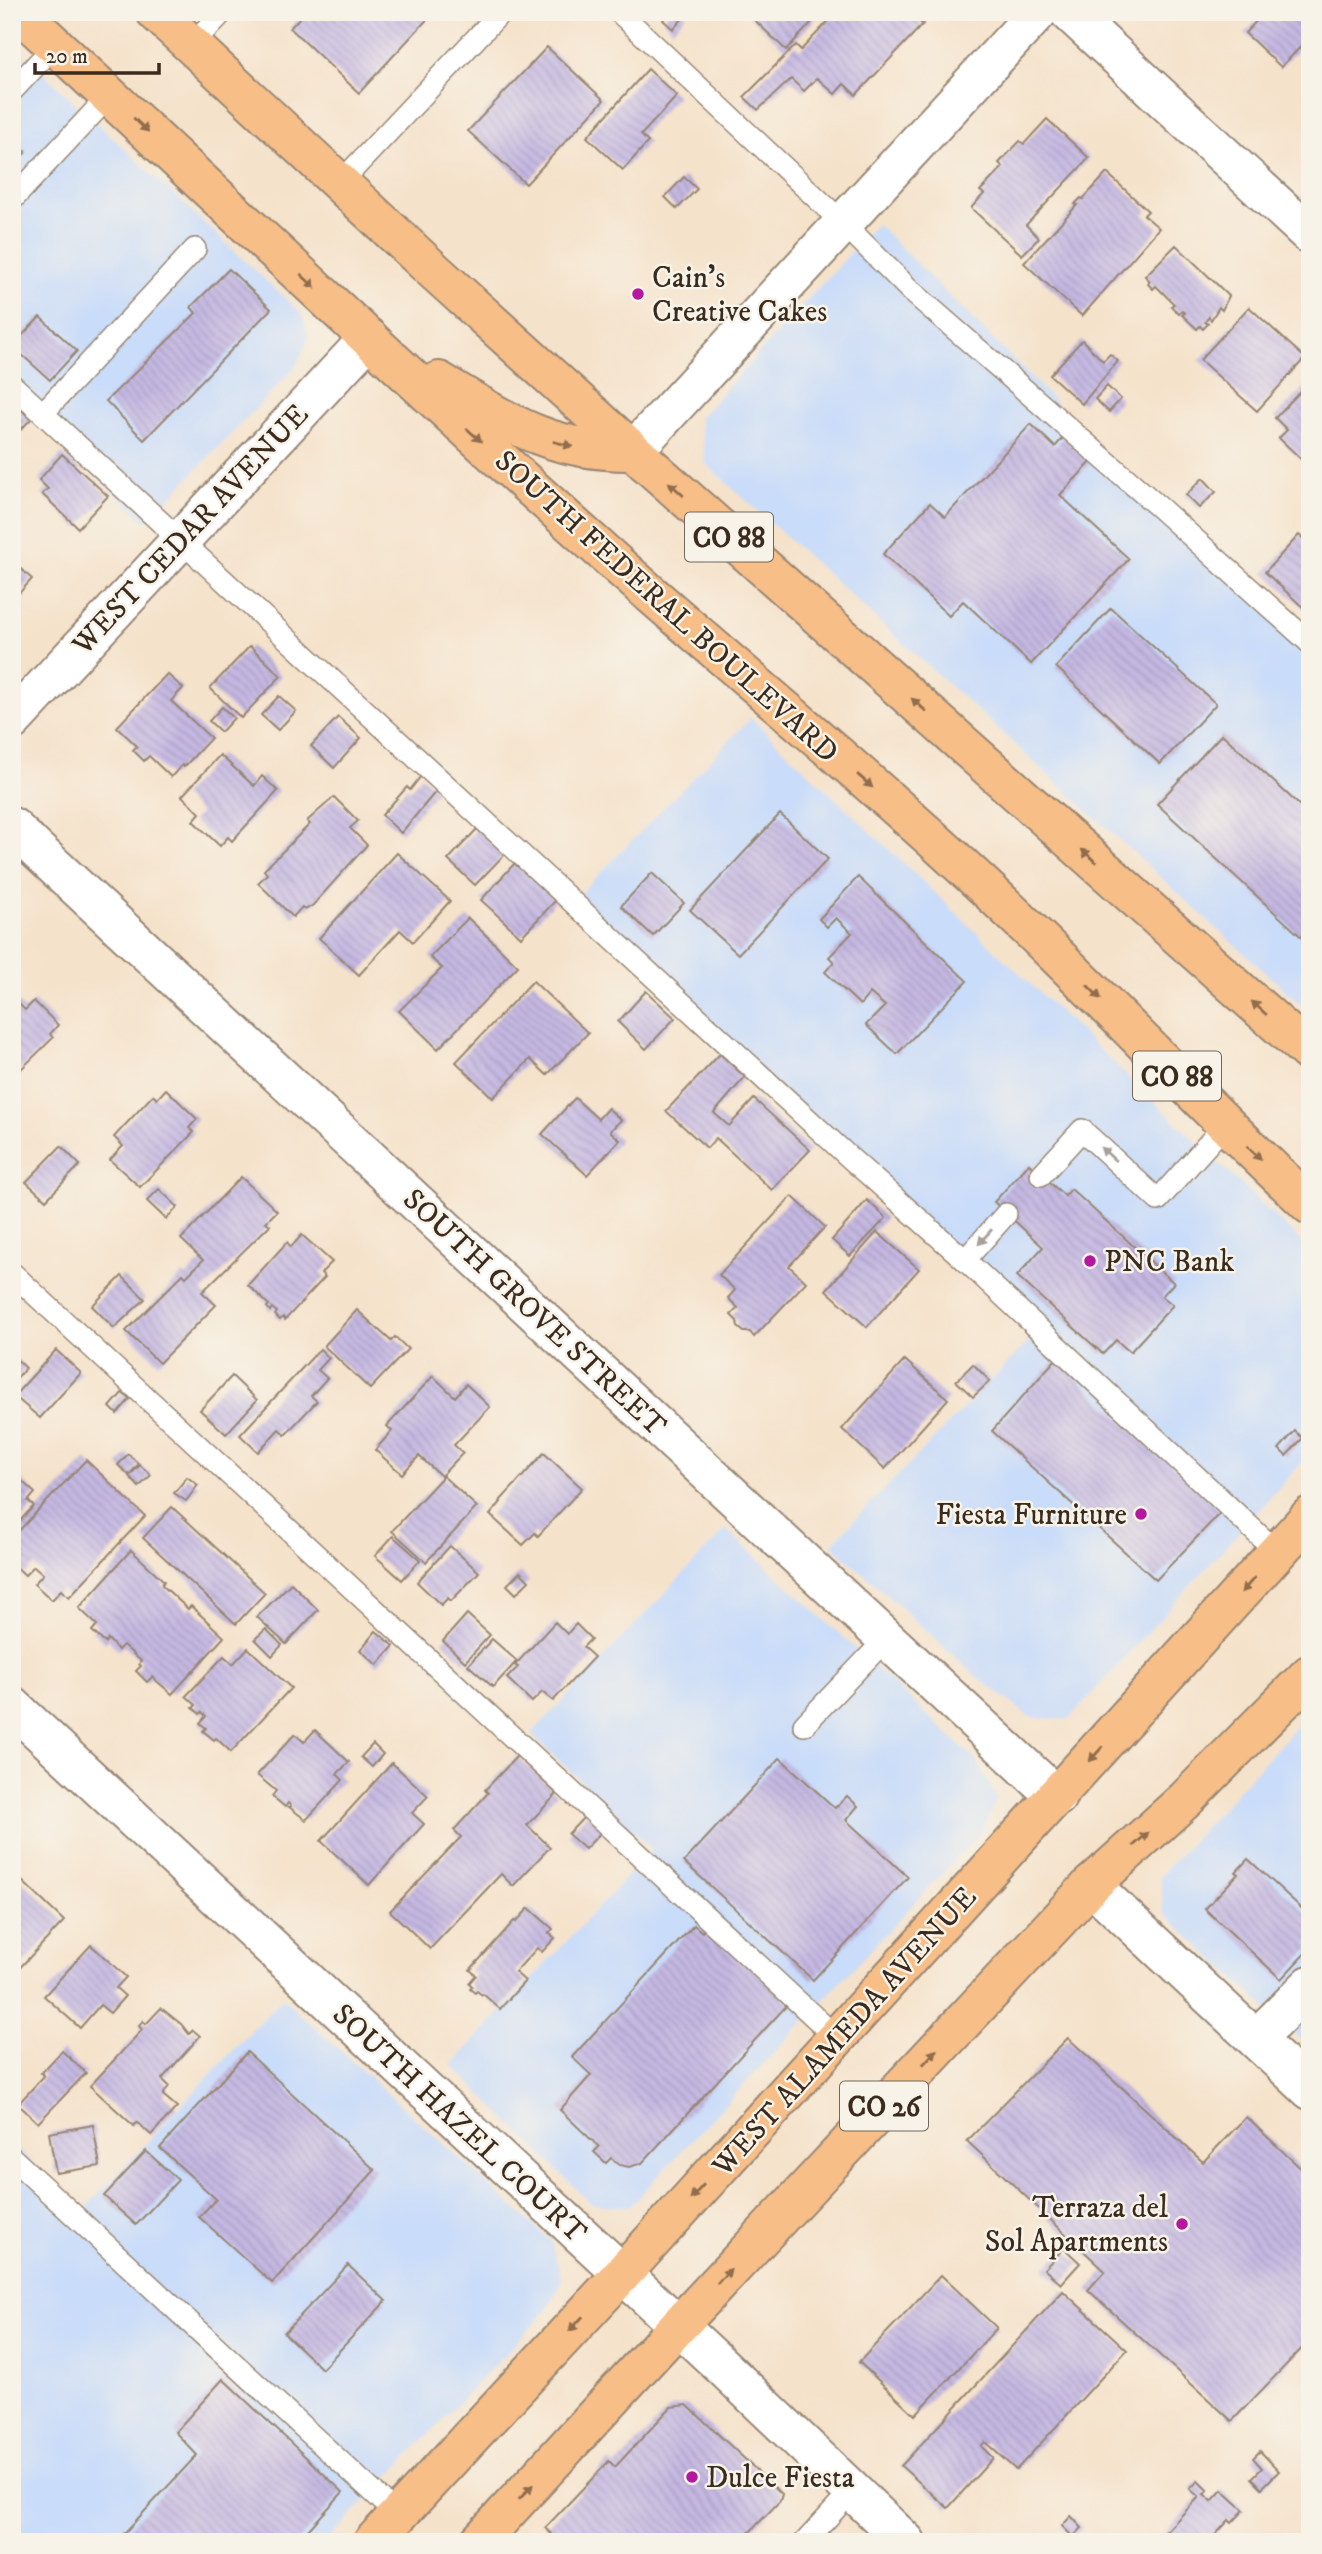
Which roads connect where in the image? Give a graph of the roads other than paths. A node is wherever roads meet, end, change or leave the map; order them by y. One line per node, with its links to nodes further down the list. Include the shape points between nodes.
1 (19, 12): 8 (main road, SOUTH FEDERAL BOULEVARD / CO 88)
2 (156, 12): 9 (main road, CO 88)
3 (223, 12): 9 (lane)
4 (501, 12): 12 (lane)
5 (619, 12): 14 (lane)
6 (1038, 12): 14 (street)
7 (1069, 12): 15 (street)
8 (55, 45): 10 (lane); 11 (main road, SOUTH FEDERAL BOULEVARD / CO 88)
9 (191, 45): 12 (main road, CO 88)
10 (12, 91)
11 (109, 96): 13 (lane); 17 (main road, SOUTH FEDERAL BOULEVARD / CO 88, one-way to 17)
12 (340, 183): 20 (main road, CO 88)
13 (12, 200)
14 (843, 223): 20 (street); 22 (lane, via 910,290)
15 (1310, 235)
16 (195, 249): 19 (lane)
17 (371, 340): 20 (main road, one-way to 20, via 526,431 582,449); 21 (street, WEST CEDAR AVENUE); 26 (main road, SOUTH FEDERAL BOULEVARD / CO 88, one-way to 26, via 601,551 961,864)
18 (12, 385): 19 (lane)
19 (43, 413): 21 (lane)
20 (633, 451): 25 (main road, CO 88, one-way to 20)
21 (180, 541): 23 (street, WEST CEDAR AVENUE); 30 (lane)
22 (1310, 643)
23 (12, 721)
24 (12, 827): 34 (street, SOUTH GROVE STREET)
25 (1310, 1053)
26 (1225, 1125): 27 (lane, one-way to 27, via 1158,1200 1082,1130); 28 (main road, SOUTH FEDERAL BOULEVARD / CO 88, one-way to 28)
27 (1041, 1175)
28 (1310, 1205)
29 (1006, 1214): 30 (lane, one-way to 30)
30 (965, 1260): 33 (lane)
31 (12, 1273): 41 (lane)
32 (1310, 1516): 33 (main road, WEST ALAMEDA AVENUE / CO 26)
33 (1277, 1552): 38 (main road, WEST ALAMEDA AVENUE / CO 26, one-way to 38)
34 (887, 1638): 37 (lane); 38 (street, SOUTH GROVE STREET)
35 (1310, 1674): 39 (main road, CO 26, one-way to 35, via 1186,1799)
36 (12, 1706): 45 (street, SOUTH HAZEL COURT)
37 (804, 1725)
38 (1057, 1797): 41 (main road, WEST ALAMEDA AVENUE / CO 26)
39 (1091, 1885): 42 (street); 46 (main road, CO 26, one-way to 39)
40 (1310, 1984): 42 (street)
41 (837, 2038): 45 (main road, WEST ALAMEDA AVENUE / CO 26, one-way to 45)
42 (1256, 2039): 43 (street)
43 (1310, 2090)
44 (12, 2158): 48 (lane)
45 (622, 2274): 46 (street, SOUTH HAZEL COURT); 48 (main road, WEST ALAMEDA AVENUE / CO 26, one-way to 48)
46 (678, 2326): 47 (street, SOUTH HAZEL COURT); 49 (main road, CO 26, one-way to 46)
47 (852, 2491): 50 (lane); 51 (street, SOUTH HAZEL COURT)
48 (385, 2528)
49 (479, 2542)
50 (805, 2542)
51 (906, 2542)

